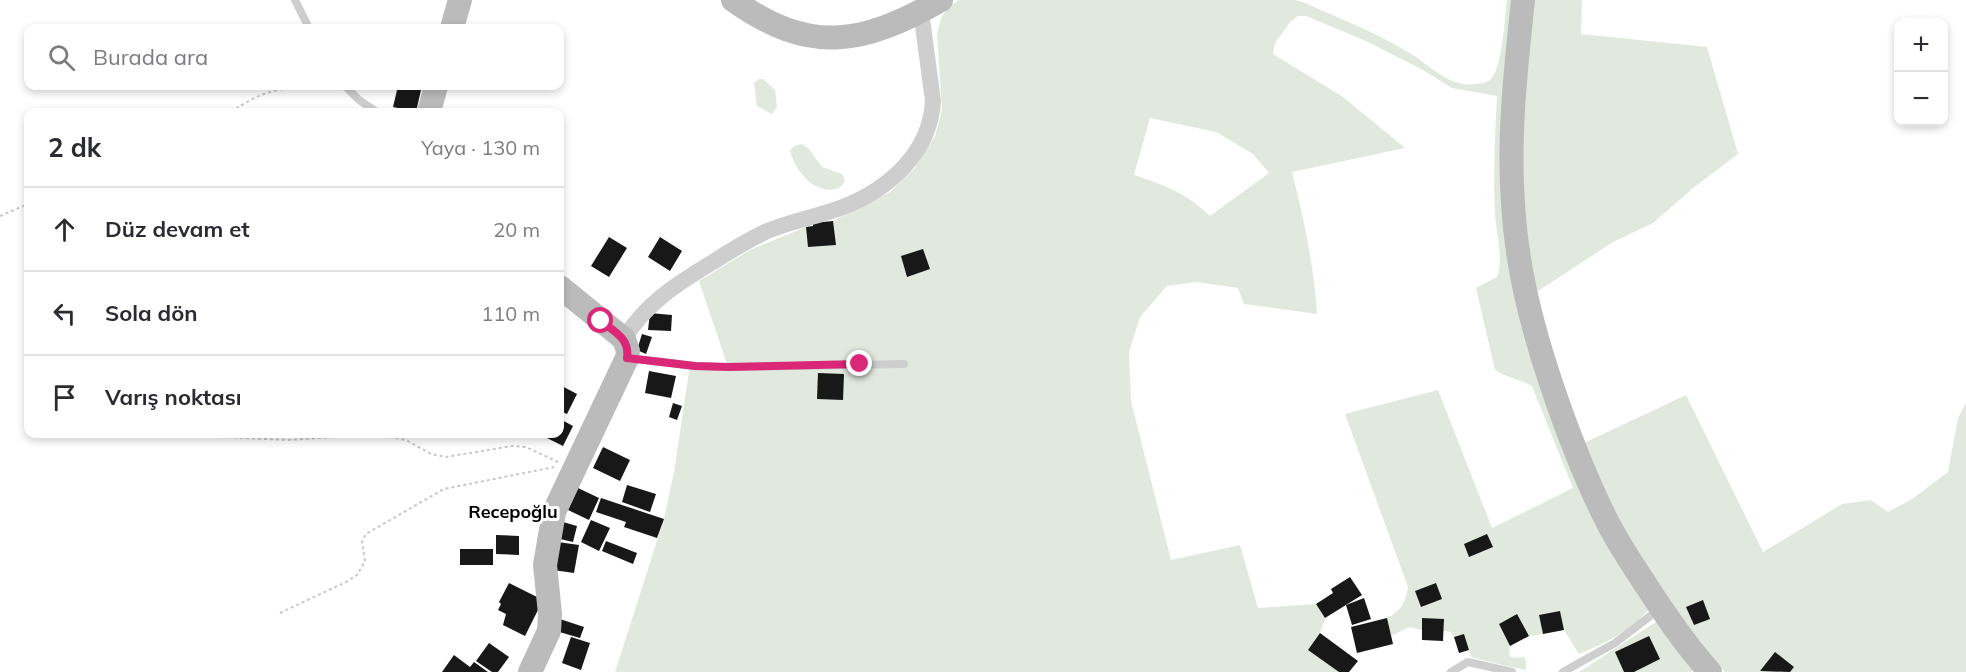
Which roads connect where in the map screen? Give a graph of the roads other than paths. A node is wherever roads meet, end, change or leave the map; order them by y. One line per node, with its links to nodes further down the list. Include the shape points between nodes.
1 (295, 0): 6 (lane)
2 (459, 0): 7 (street)
3 (733, 0): 5 (street, via 767,22 827,38 872,32)
4 (1523, 0): 15 (street, via 1511,154 1519,259 1530,316 1563,418 1605,519)
5 (931, 6): 13 (street, via 932,116 904,167 864,197 766,232 698,271 643,312)
6 (307, 24)
7 (453, 24)
8 (349, 90): 10 (lane)
9 (435, 90): 11 (street)
10 (371, 108)
11 (430, 108)
12 (564, 291): 13 (street)
13 (626, 349): 14 (lane, via 695,366); 16 (street, via 554,512 545,565 549,631)
14 (904, 364)
15 (1661, 608): 19 (lane, via 1615,643); 20 (street)
16 (530, 672)
17 (1451, 672): 18 (lane, via 1468,662)
18 (1512, 672)
19 (1563, 672)
20 (1710, 672)

